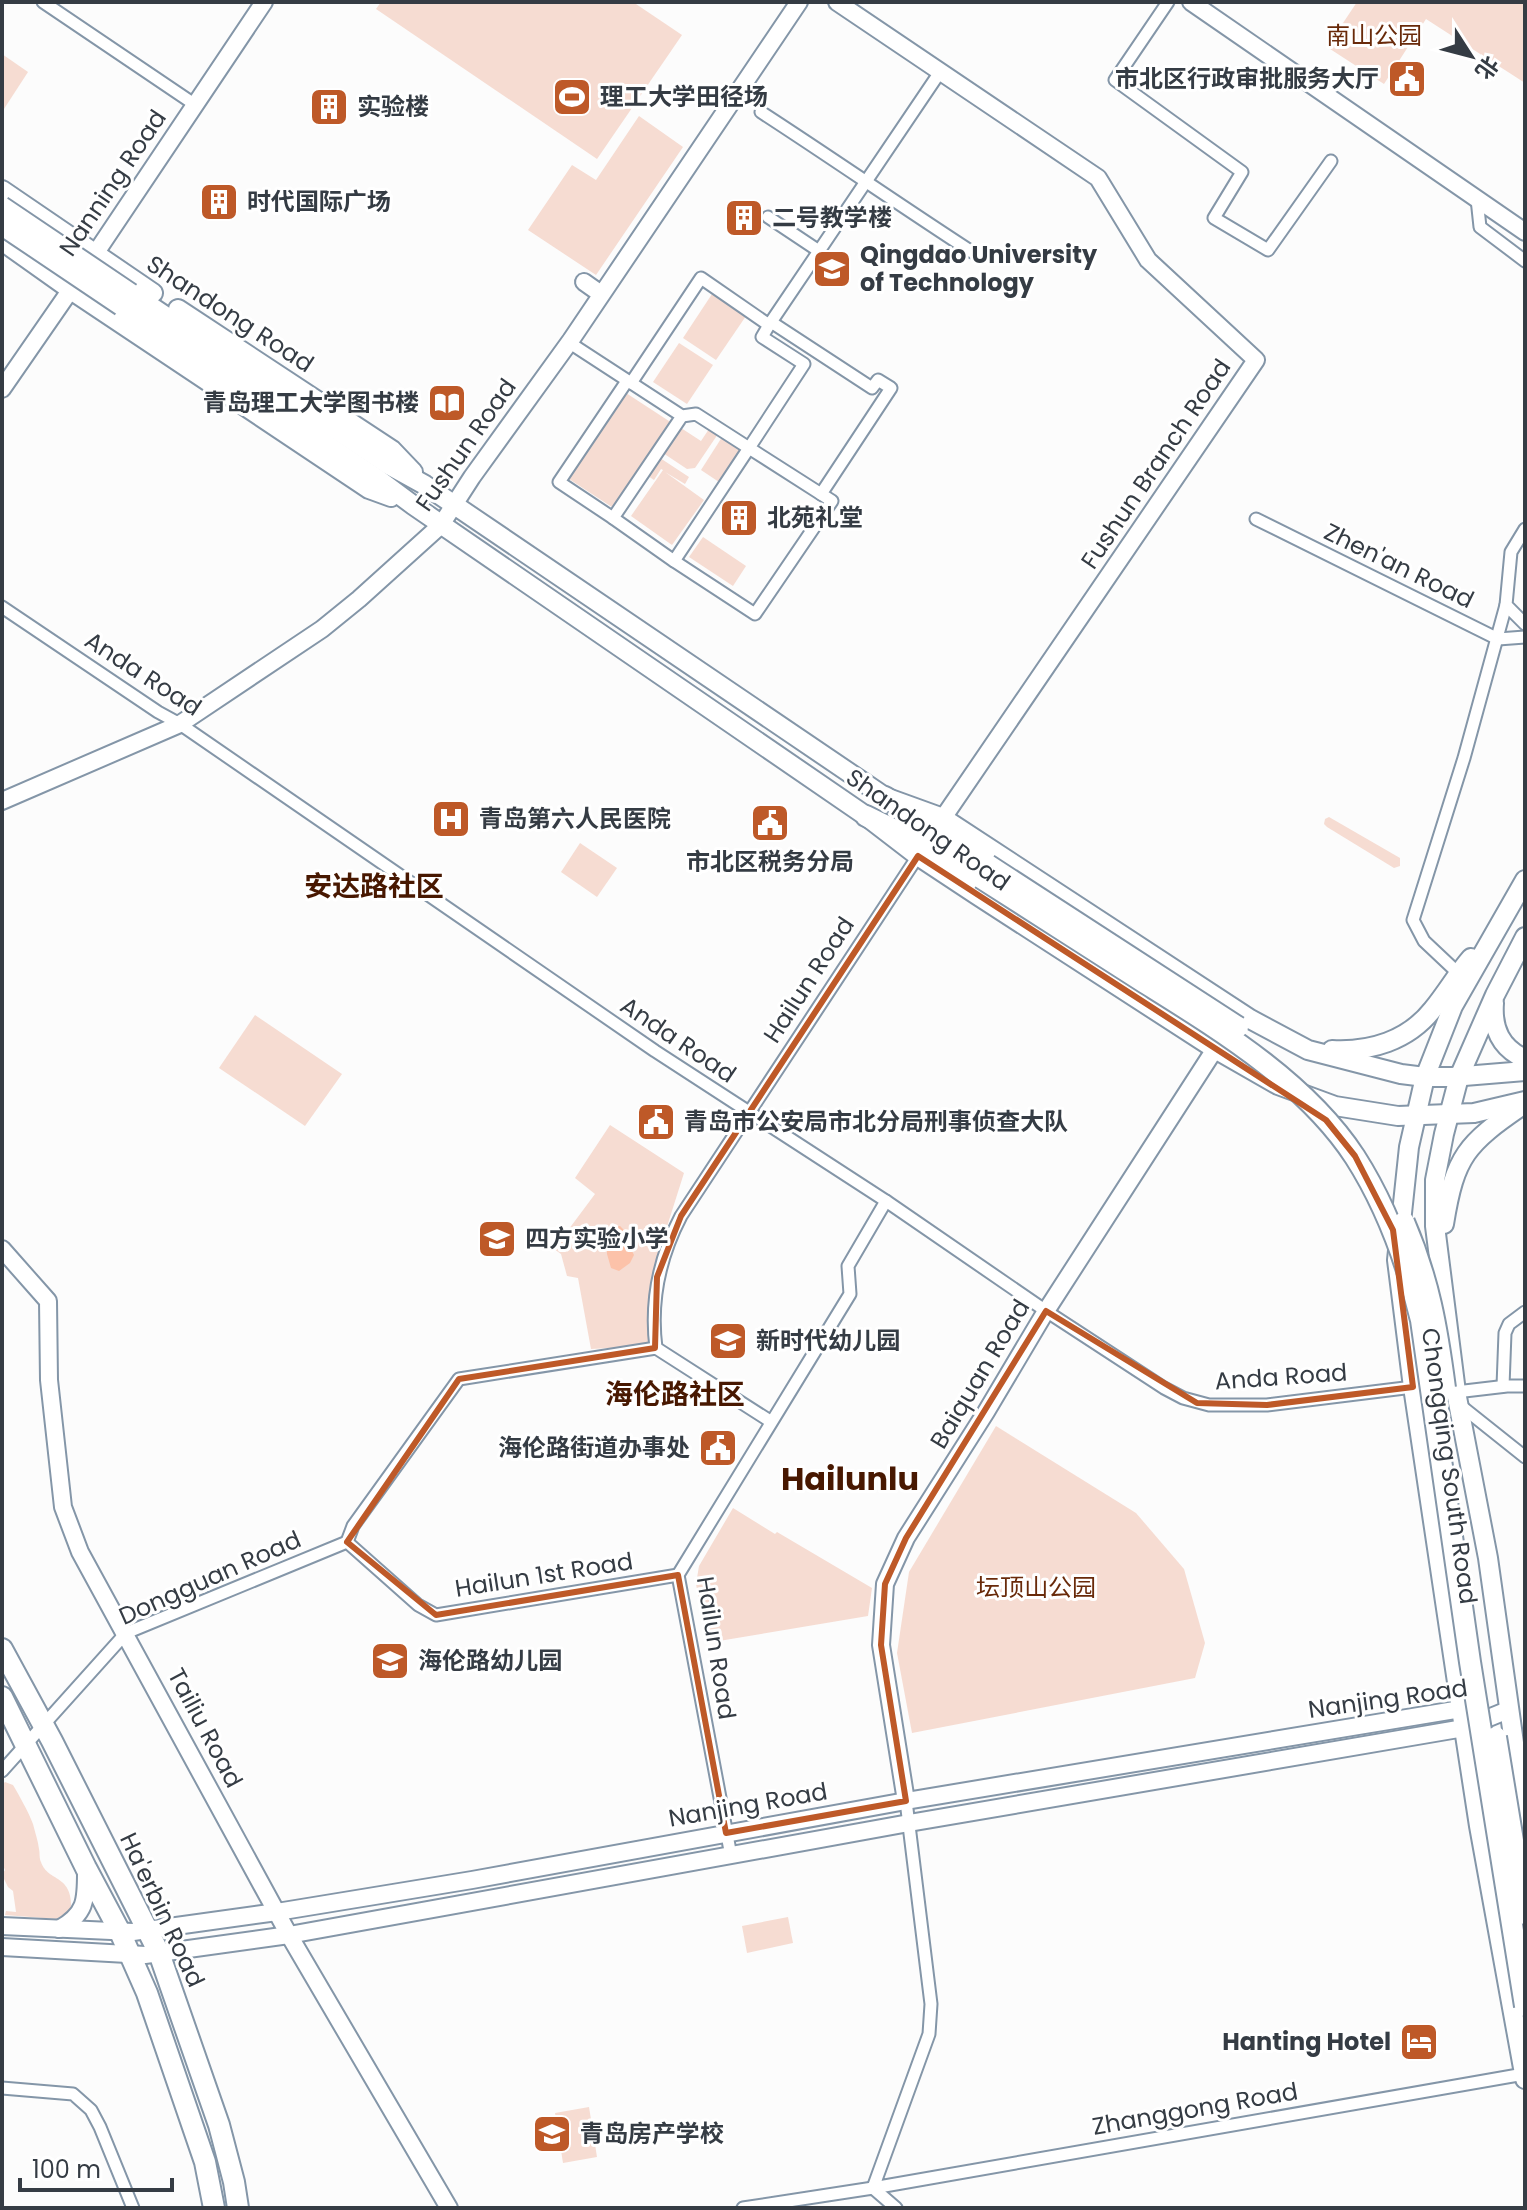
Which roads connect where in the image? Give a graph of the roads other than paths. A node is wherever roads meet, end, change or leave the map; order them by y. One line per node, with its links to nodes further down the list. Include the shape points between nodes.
1 (43, 2): 8 (street)
2 (264, 2): 8 (main road, Nanning Road)
3 (799, 2): 25 (main road, Fushun Road)
4 (837, 2): 7 (main road, Fushun Branch Road)
5 (1168, 2): 10 (street, via 1115,80 1242,172 1214,218 1268,250)
6 (1191, 2): 13 (main road)
7 (940, 72): 11 (street); 51 (main road, Fushun Branch Road, via 1098,178 1148,260 1256,360)
8 (194, 104): 21 (main road, Nanning Road)
9 (761, 112): 11 (street)
10 (1331, 161)
11 (865, 183): 19 (street); 20 (street)
12 (2, 190): 21 (main road, Shandong Road)
13 (1477, 199): 17 (main road); 22 (street, via 1480,227)
14 (2, 206): 26 (main road, Shandong Road, bridge)
15 (768, 217): 19 (street)
16 (2, 226): 26 (main road, Shandong Road, bridge)
17 (1525, 232)
18 (2, 241): 24 (main road, Shandong Road)
19 (819, 251): 27 (street)
20 (972, 252)
21 (95, 254): 24 (main road, Nanning Road); 33 (main road, Shandong Road, via 392,450)
22 (1525, 261)
23 (584, 282): 25 (main road)
24 (71, 290): 30 (main road, Nanning Road); 35 (main road, Shandong Road, via 369,489)
25 (601, 294): 28 (main road, Fushun Road)
26 (126, 299): 33 (main road, Shandong Road); 35 (main road, Shandong Road)
27 (770, 323): 29 (street, via 701,278); 32 (street, via 762,337 804,364); 34 (street, via 872,388 878,380 891,388)
28 (572, 345): 29 (street); 36 (main road, Fushun Road)
29 (629, 382): 31 (street); 37 (street, via 559,482)
30 (2, 389)
31 (682, 416): 32 (street, via 696,414); 37 (street)
32 (749, 448): 34 (street); 41 (street)
33 (425, 485): 36 (main road, Shandong Road)
34 (821, 494): 41 (street, via 832,501 755,614)
35 (413, 505): 39 (main road, Shandong Road)
36 (454, 505): 39 (main road, Fushun Road); 48 (main road, Shandong Road)
37 (613, 518): 41 (street)
38 (1256, 519): 46 (street, Zhen'an Road)
39 (441, 525): 47 (main road, Fushun Road, via 322,629); 50 (main road, Shandong Road)
40 (1525, 529): 42 (street, via 1511,552)
41 (674, 561)
42 (1506, 605): 44 (street); 46 (street)
43 (2, 607): 47 (street, Anda Road)
44 (1525, 624)
45 (1525, 637): 46 (street)
46 (1498, 639): 57 (street, via 1413,920 1424,941)
47 (180, 724): 49 (main road, Fushun Road); 67 (street, Anda Road)
48 (885, 797): 51 (main road, Shandong Road); 53 (highway)
49 (2, 801)
50 (866, 816): 52 (main road, Shandong Road); 53 (highway)
51 (943, 818): 60 (main road, Shandong Road, via 1250,1019)
52 (918, 856): 59 (main road, Shandong Road); 67 (street, Hailun Road)
53 (984, 872): 100 (highway, bridge, via 1204,1004 1296,1072 1366,1149 1395,1201 1424,1273 1435,1318); 109 (highway, bridge, via 1240,1044 1285,1081 1355,1156 1384,1210 1421,1320)
54 (1525, 880): 55 (main road, Chongqing South Road)
55 (1497, 929): 57 (main road); 63 (main road, Chongqing South Road, via 1453,1006)
56 (1525, 937): 58 (main road, Chongqing South Road)
57 (1458, 973): 60 (main road, via 1433,1009 1404,1035 1354,1051)
58 (1495, 995): 61 (main road, via 1496,1031 1509,1050); 64 (main road, Chongqing South Road)
59 (1215, 1049): 65 (main road, Shandong Road); 74 (main road, Baiquan Road)
60 (1308, 1050): 63 (main road, Shandong Road)
61 (1525, 1059)
62 (1525, 1071): 64 (main road, Shandong Road)
63 (1425, 1077): 64 (main road, Shandong Road); 69 (main road, Chongqing South Road)
64 (1459, 1077): 68 (main road, Chongqing South Road)
65 (1278, 1085): 69 (main road, Shandong Road, via 1335,1106); 73 (main road, via 1313,1106 1365,1158 1390,1211)
66 (1525, 1103): 68 (main road, Shandong Road); 72 (main road, via 1483,1134 1460,1162 1449,1190)
67 (748, 1113): 70 (street, Anda Road); 76 (street, Hailun Road, via 669,1243 653,1307)
68 (1449, 1114): 69 (main road, Shandong Road); 72 (main road, Chongqing South Road, via 1435,1180)
69 (1414, 1116): 73 (main road, Chongqing South Road)
70 (886, 1201): 74 (street, Anda Road); 81 (street, Hailun Road, via 848,1266 850,1294)
71 (2, 1249): 85 (main road, Tailiu Road, via 48,1301 49,1380 63,1507 80,1552)
72 (1438, 1259): 80 (main road, Chongqing South Road)
73 (1397, 1260): 79 (main road, Chongqing South Road)
74 (1046, 1311): 79 (street, Anda Road, via 1164,1388 1197,1403 1267,1405); 93 (main road, Baiquan Road, via 906,1538 885,1584 881,1645)
75 (1525, 1312): 77 (street, via 1505,1333)
76 (656, 1348): 81 (street); 83 (street, via 459,1379 353,1526)
77 (1503, 1386): 78 (street); 80 (street)
78 (1525, 1386)
79 (1413, 1387): 89 (main road, Chongqing South Road)
80 (1457, 1398): 82 (street, via 1470,1415); 88 (main road, Chongqing South Road, via 1488,1558)
81 (770, 1421): 84 (street, Hailun Road)
82 (1525, 1457)
83 (347, 1542): 84 (street, Hailun 1st Road, via 436,1615); 85 (street, Dongguan Road)
84 (678, 1575): 96 (street, Hailun Road)
85 (126, 1633): 90 (street, Dongguan Road); 99 (main road, Tailiu Road)
86 (2, 1649): 90 (highway, Ha'erbin Road)
87 (2, 1697): 91 (highway, Ha'erbin Road)
88 (1508, 1710): 89 (main road, Nanjing Road); 94 (main road, Chongqing South Road)
89 (1462, 1718): 93 (main road, Nanjing Road); 95 (main road, Nanjing Road); 110 (main road, Chongqing South Road)
90 (43, 1725): 91 (street, Dongguan Road); 103 (highway, Ha'erbin Road)
91 (25, 1746): 92 (street, Dongguan Road); 98 (highway, Ha'erbin Road)
92 (2, 1771)
93 (906, 1801): 95 (street); 96 (main road, Nanjing Road)
94 (1525, 1821)
95 (909, 1823): 97 (main road, Nanjing Road); 112 (street, via 931,2004 929,2034)
96 (726, 1833): 97 (street, Hailun Road); 99 (main road, Nanjing Road)
97 (731, 1856): 105 (main road, Nanjing Road)
98 (86, 1868): 102 (main road, via 86,1902); 104 (highway, Ha'erbin Road)
99 (277, 1912): 103 (main road, Nanjing Road); 105 (main road, Tailiu Road)
100 (1525, 1914)
101 (2, 1926): 102 (main road, Nanjing Road)
102 (59, 1929): 104 (main road, Nanjing Road)
103 (148, 1930): 104 (main road, Nanjing Road); 107 (highway, Ha'erbin Road)
104 (120, 1932): 108 (highway, Ha'erbin Road)
105 (289, 1935): 107 (main road, Nanjing Road); 116 (main road, Tailiu Road)
106 (2, 1947): 108 (main road, Nanjing Road)
107 (159, 1953): 108 (main road, Nanjing Road); 115 (highway, Ha'erbin Road, via 219,2125)
108 (130, 1956): 114 (highway, Ha'erbin Road, via 196,2132)
109 (1525, 2006)
110 (1525, 2076): 112 (street, Zhanggong Road)
111 (2, 2088): 113 (street, via 73,2094 91,2110)
112 (873, 2188): 117 (street, Zhanggong Road); 118 (street)
113 (133, 2208)
114 (214, 2208)
115 (238, 2208)
116 (449, 2208)
117 (743, 2208)
118 (896, 2208)

